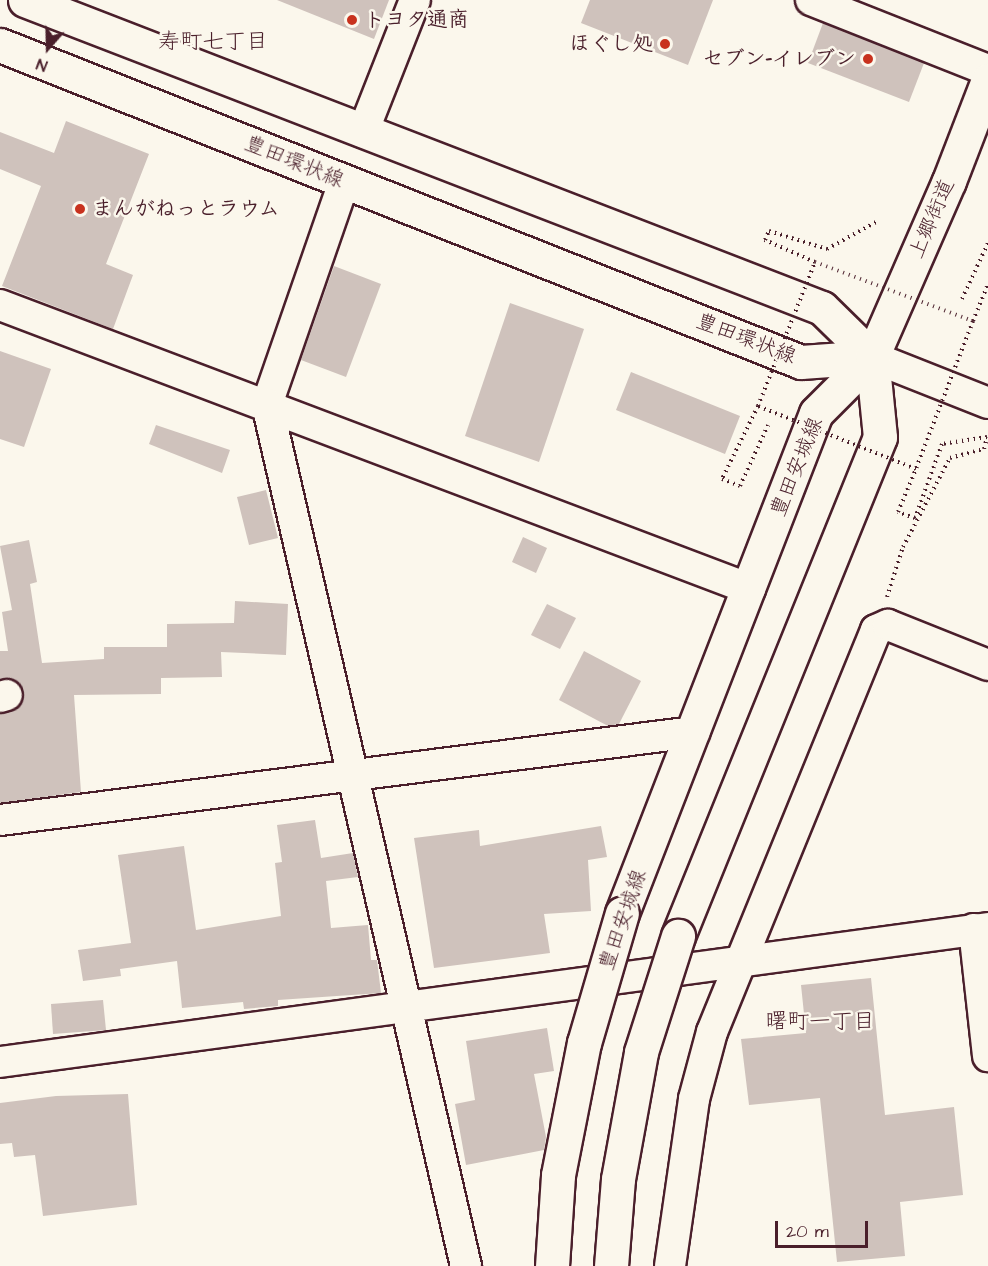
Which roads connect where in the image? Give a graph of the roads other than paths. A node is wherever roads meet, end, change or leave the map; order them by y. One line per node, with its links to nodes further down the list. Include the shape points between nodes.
1 (25, 0): 7 (main road)
2 (415, 0): 7 (street)
3 (811, 0): 5 (street)
4 (0, 45): 8 (main road, 豊田環状線)
5 (988, 70)
6 (988, 80): 10 (main road, 上郷街道, via 949,181)
7 (363, 132): 10 (main road, via 822,308)
8 (344, 182): 10 (main road, 豊田環状線, via 801,362); 12 (street)
9 (0, 304): 12 (street)
10 (872, 357): 11 (street); 13 (main road, 豊田安城線, via 816,413); 25 (main road, bridge, via 880,437 678,936 642,1052 618,1179)
11 (988, 403)
12 (267, 404): 13 (street); 16 (street)
13 (750, 589): 15 (main road, 豊田安城線)
14 (988, 665): 19 (street, via 888,625 876,630)
15 (694, 732): 16 (street); 24 (main road, 豊田安城線, bridge, via 622,913 584,1043 558,1175)
16 (352, 774): 17 (street); 20 (street)
17 (0, 820)
18 (981, 929): 19 (street); 21 (street)
19 (739, 964): 20 (street); 26 (street, via 711,1032 694,1099)
20 (405, 1008): 22 (street); 23 (street)
21 (988, 1056)
22 (0, 1062)
23 (466, 1266)
24 (552, 1266)
25 (611, 1266)
26 (670, 1266)

